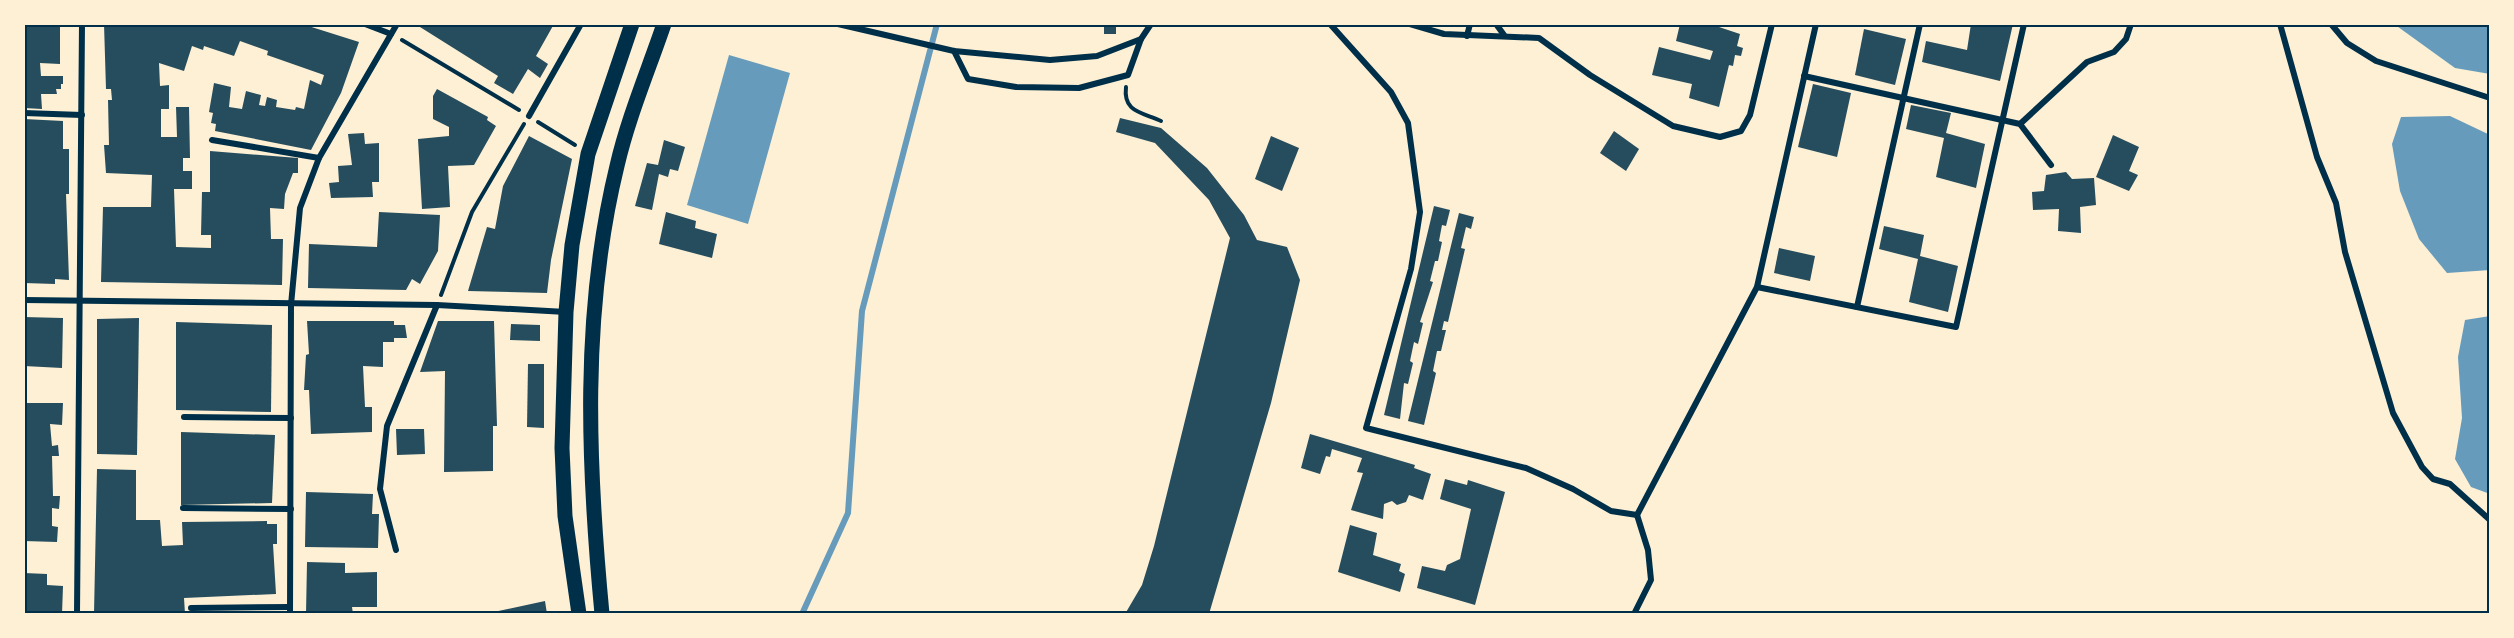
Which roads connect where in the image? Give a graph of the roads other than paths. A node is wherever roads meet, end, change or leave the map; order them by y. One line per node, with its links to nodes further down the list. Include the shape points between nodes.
1 (82, 24): 29 (street)
2 (366, 24): 20 (street)
3 (397, 24): 20 (street)
4 (581, 24): 30 (street)
5 (632, 24): 42 (main road, via 588,154 572,245)
6 (664, 24): 54 (main road, via 617,166 600,256 590,437)
7 (1151, 24): 23 (street)
8 (1330, 24): 47 (street, via 1391,92 1408,123 1420,212 1411,269 1366,428 1526,468 1611,511)
9 (1410, 24): 22 (street)
10 (1470, 24): 22 (street)
11 (1496, 24): 21 (street)
12 (1772, 24): 21 (street, via 1750,115 1741,131 1720,137 1673,126 1539,38)
13 (1816, 24): 25 (street)
14 (1920, 24): 27 (street)
15 (2024, 24): 31 (street)
16 (2131, 24): 32 (street, via 2126,39 2114,52 2087,62)
17 (2280, 24): 48 (street, via 2317,157 2336,203 2344,252 2393,413 2422,467 2433,479 2450,484)
18 (2331, 24): 26 (street, via 2347,43 2376,61)
19 (841, 25): 24 (street)
20 (391, 34): 34 (street)
21 (1504, 35): 22 (street)
22 (1467, 36)
23 (1141, 39): 24 (street, via 1097,56 1050,60); 24 (street, via 1128,75 1079,88 1016,87 968,79)
24 (954, 51)
25 (1804, 76): 27 (street); 36 (street)
26 (2490, 98)
27 (1903, 99): 31 (street); 41 (street)
28 (24, 113): 29 (street)
29 (82, 115): 38 (street)
30 (529, 116)
31 (2003, 120): 32 (street); 41 (street, via 1956,327)
32 (2020, 124): 35 (street)
33 (212, 140): 34 (street)
34 (319, 158): 39 (street, via 300,208)
35 (2051, 165)
36 (1757, 287): 41 (street); 47 (street)
37 (24, 300): 38 (street)
38 (81, 302): 39 (street); 52 (street)
39 (291, 305): 40 (street); 44 (street)
40 (437, 305): 42 (street); 49 (street, via 387,426 380,489)
41 (1857, 308)
42 (566, 312): 53 (main road, via 562,448 565,516)
43 (184, 417): 44 (street)
44 (291, 418): 46 (street)
45 (183, 508): 46 (street)
46 (291, 509): 51 (street)
47 (1636, 514): 55 (street, via 1648,550 1651,580)
48 (2490, 520)
49 (396, 550)
50 (191, 608): 51 (street)
51 (290, 611)
52 (77, 614)
53 (579, 614)
54 (602, 614)
55 (1634, 614)

